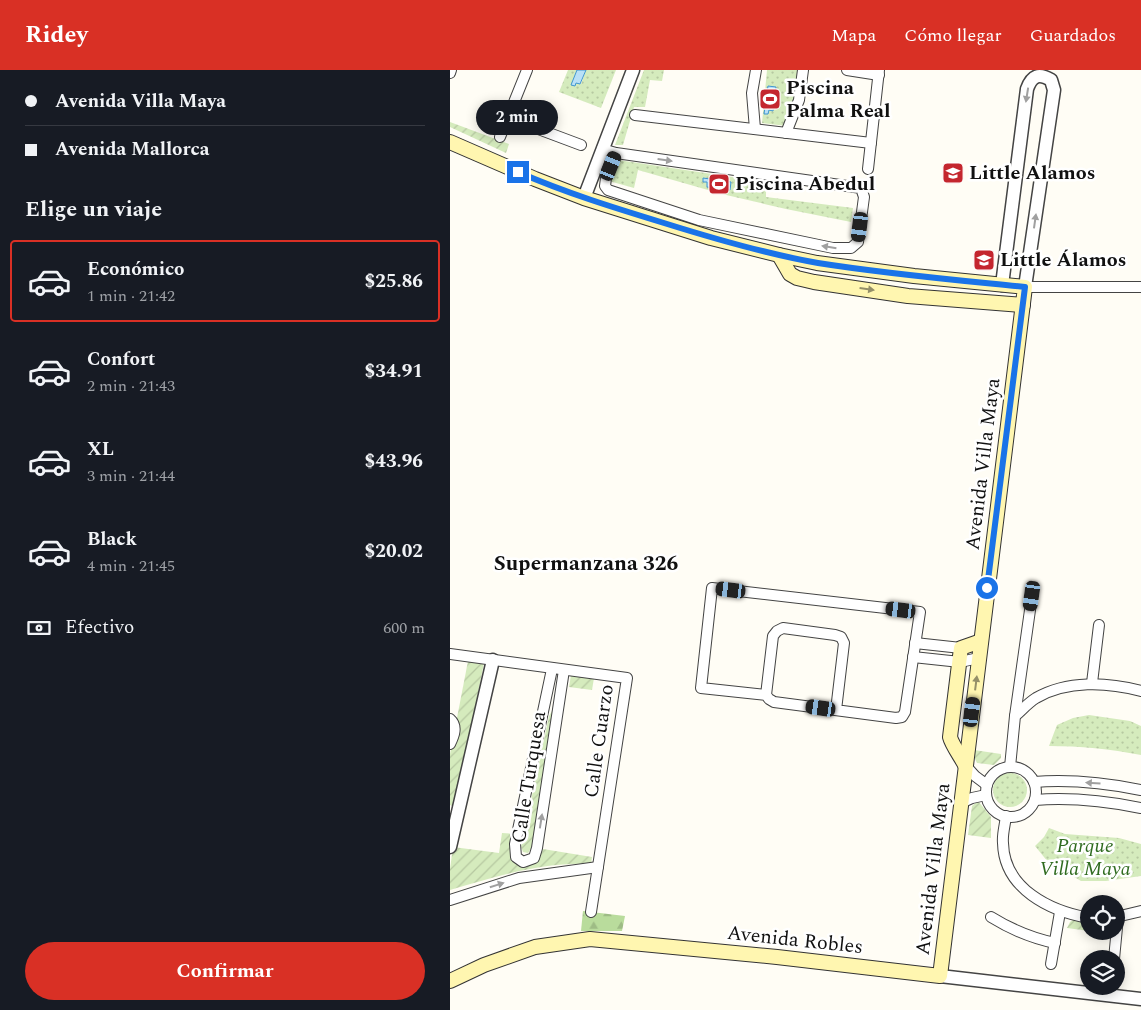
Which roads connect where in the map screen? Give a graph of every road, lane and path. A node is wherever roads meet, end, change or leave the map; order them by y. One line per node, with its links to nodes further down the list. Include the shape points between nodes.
1 (527, 70): 8 (street)
2 (633, 70): 15 (street)
3 (756, 70): 9 (street, via 752,93)
4 (804, 70): 10 (street, via 799,100)
5 (846, 70): 6 (street)
6 (879, 72): 13 (street)
7 (635, 115): 9 (street)
8 (508, 118): 11 (street); 14 (street)
9 (755, 129): 10 (street)
10 (786, 133): 13 (street)
11 (500, 137)
12 (450, 142): 18 (main road)
13 (871, 143): 17 (street)
14 (581, 145)
15 (602, 149): 16 (street); 18 (street)
16 (616, 153): 16 (street, one-way to 16, via 861,188 864,197 858,242 850,248 834,248 737,228 699,220 608,190 606,178)
17 (868, 169)
18 (584, 198): 19 (main road, via 711,238)
19 (779, 255): 20 (main road, via 817,263); 23 (main road, one-way to 23, via 790,274 814,282 908,296)
20 (1002, 285): 21 (main road); 21 (street, one-way to 20, via 1054,90 1051,80 1044,76 1036,76 1027,89)
21 (1025, 287): 22 (street); 23 (main road, Avenida Villa Maya)
22 (1141, 287)
23 (1023, 304): 26 (main road, Avenida Villa Maya)
24 (1032, 596): 40 (street)
25 (1099, 625): 36 (street)
26 (980, 641): 28 (main road); 31 (main road, Avenida Villa Maya)
27 (915, 643): 28 (street); 30 (street); 38 (street, via 920,612 712,588 701,688)
28 (961, 648): 33 (main road, Avenida Villa Maya)
29 (450, 654): 32 (street, Calle Cuarzo)
30 (913, 657): 33 (street); 39 (street, via 902,717)
31 (979, 658): 33 (street); 43 (main road, Avenida Villa Maya, one-way to 31)
32 (493, 660): 34 (street, Calle Cuarzo); 52 (street)
33 (960, 662): 43 (main road, Avenida Villa Maya, via 950,737)
34 (552, 669): 35 (street, Calle Cuarzo); 35 (street, Calle Turquesa, one-way to 35, via 515,844 516,857 523,862 534,858 537,848)
35 (564, 670): 54 (street, Calle Cuarzo, via 628,678)
36 (1092, 684): 37 (street); 40 (street, via 1051,691 1034,699)
37 (1141, 691)
38 (766, 695): 39 (street, via 774,702); 39 (street, via 773,636 777,631 783,628 835,635 844,643)
39 (836, 710)
40 (1016, 716): 44 (street)
41 (450, 719): 42 (street, via 455,734)
42 (450, 744)
43 (966, 766): 46 (street); 49 (main road, Avenida Villa Maya)
44 (1010, 767): 45 (street, via 1025,770); 46 (street, via 996,772)
45 (1034, 782): 47 (street, one-way to 45, via 1058,780); 48 (street)
46 (987, 790): 49 (street); 51 (street, via 993,809)
47 (1141, 790)
48 (1035, 800): 50 (street, via 1057,798); 51 (street, via 1027,812)
49 (961, 803): 64 (main road, Avenida Villa Maya)
50 (1141, 808)
51 (1006, 816): 58 (street, via 1002,842 1011,873 1038,900)
52 (453, 819): 53 (street)
53 (450, 847)
54 (598, 867): 55 (street, one-way to 54, via 519,878); 57 (street, Calle Cuarzo)
55 (450, 900)
56 (1141, 911): 59 (street)
57 (591, 912)
58 (1060, 912): 60 (street); 62 (street)
59 (1125, 915)
60 (1080, 916)
61 (991, 917): 62 (street, via 1010,929)
62 (1055, 943): 63 (street)
63 (1051, 964)
64 (940, 976): 65 (main road, Avenida Robles, via 590,939 535,947); 66 (street, Avenida Robles)
65 (450, 981)
66 (1141, 999)

